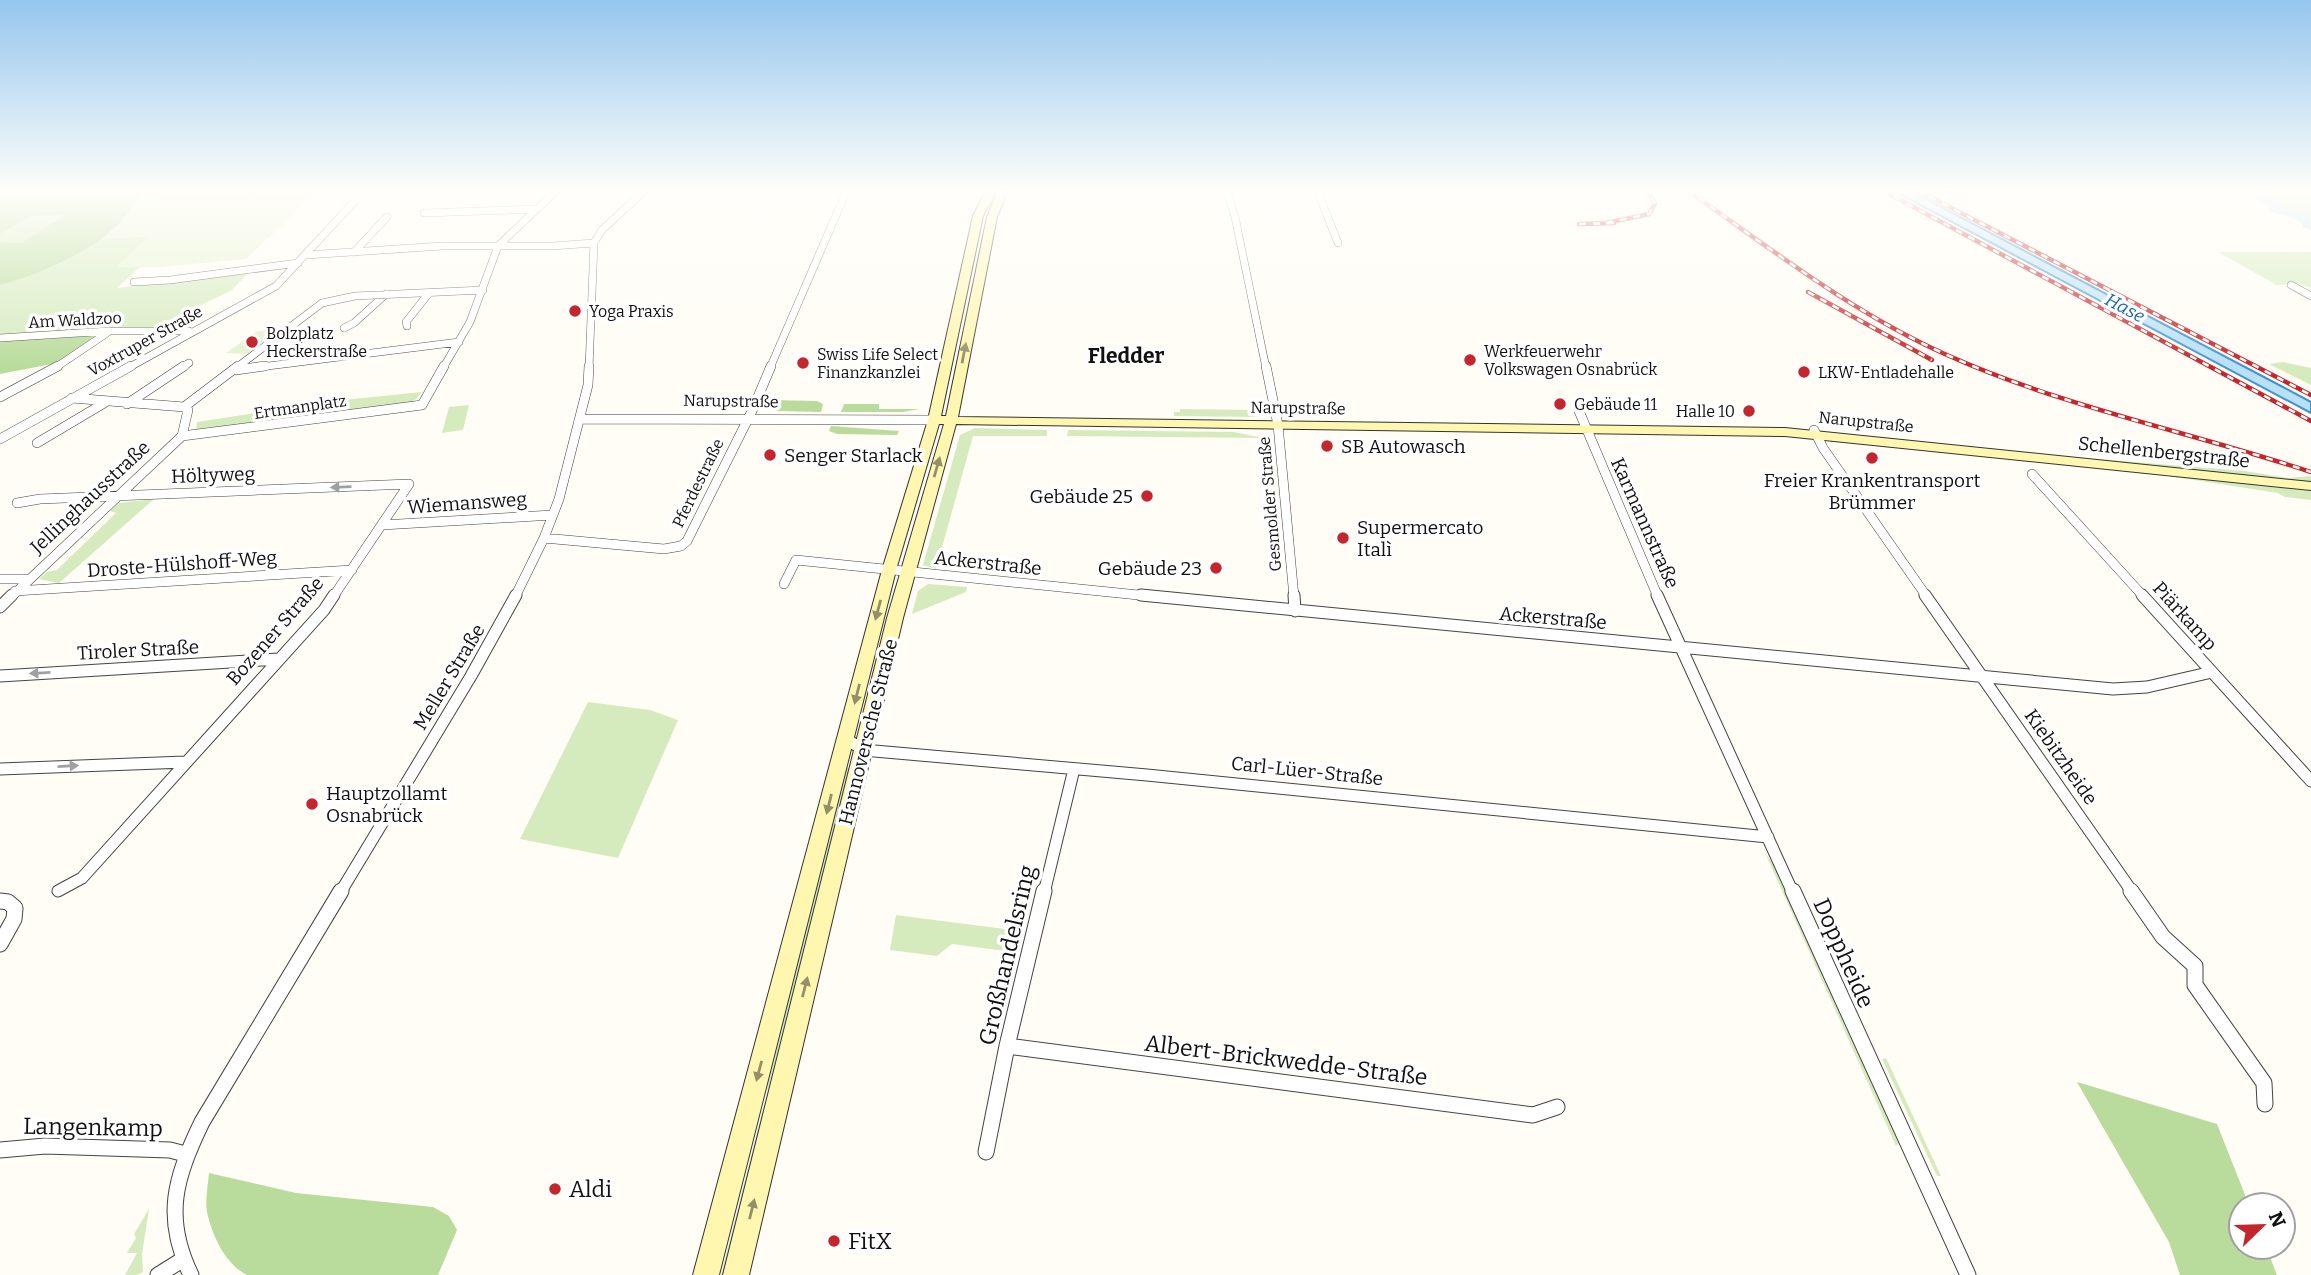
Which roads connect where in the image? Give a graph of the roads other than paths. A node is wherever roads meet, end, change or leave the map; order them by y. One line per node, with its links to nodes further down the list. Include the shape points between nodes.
1 (311, 250): 11 (street, Voxtruper Straße)
2 (356, 250): 10 (street)
3 (391, 250): 10 (street)
4 (497, 250): 15 (street)
5 (594, 250): 33 (street, Meller Straße, via 588,385)
6 (822, 250): 34 (street, Pferdestraße)
7 (971, 250): 35 (main road, Hannoversche Straße)
8 (985, 250): 36 (main road, Hannoversche Straße, one-way to 8)
9 (1242, 250): 37 (street, Gesmolder Straße)
10 (354, 252): 11 (street)
11 (306, 255): 12 (street, Voxtruper Straße)
12 (299, 262): 13 (street); 22 (street, Voxtruper Straße, via 268,292)
13 (134, 282)
14 (2291, 285): 18 (street)
15 (483, 290): 16 (street); 24 (street)
16 (429, 293): 17 (street); 19 (street, via 406,321)
17 (386, 294): 20 (street); 26 (street, via 322,303)
18 (2311, 296)
19 (407, 326)
20 (344, 328)
21 (109, 331): 22 (street, Am Waldzoo); 23 (street, Am Waldzoo); 27 (street, via 45,375)
22 (193, 331): 28 (street, Voxtruper Straße)
23 (0, 338)
24 (459, 342): 26 (street); 40 (street, Ertmanplatz, via 422,405)
25 (189, 363): 30 (street)
26 (236, 370): 31 (street)
27 (0, 397)
28 (72, 398): 29 (street); 41 (street, Voxtruper Straße)
29 (106, 402): 30 (street); 42 (street)
30 (127, 404): 31 (street)
31 (184, 407): 40 (street, via 188,410)
32 (1578, 411): 38 (street, Karmannstraße)
33 (581, 419): 34 (street, Narupstraße); 49 (street, Meller Straße)
34 (747, 419): 35 (street, Narupstraße); 51 (street, Pferdestraße, via 681,546 664,549)
35 (934, 420): 36 (main road, Narupstraße); 53 (main road, Hannoversche Straße)
36 (951, 420): 37 (main road, Narupstraße); 54 (main road, Hannoversche Straße, one-way to 36)
37 (1278, 425): 38 (main road, Narupstraße); 60 (street, Gesmolder Straße)
38 (1585, 429): 39 (main road, Narupstraße); 61 (street, Karmannstraße)
39 (1815, 432): 43 (main road, Narupstraße); 65 (street, Kiebitzheide)
40 (182, 436): 47 (street, Jellinghausstraße)
41 (0, 439)
42 (37, 443)
43 (2014, 454): 46 (main road, Schellenbergstraße)
44 (2032, 474): 63 (street, Piärkamp)
45 (409, 484): 47 (street, Höltyweg, one-way to 47); 50 (street, Bozener Straße)
46 (2311, 486)
47 (117, 496): 48 (street, Höltyweg); 56 (street, Jellinghausstraße)
48 (18, 503)
49 (554, 514): 50 (street, Wiemansweg); 51 (street, Meller Straße)
50 (382, 526): 52 (street, Bozener Straße)
51 (544, 538): 80 (street, Meller Straße, via 488,646)
52 (352, 570): 58 (street, Droste-Hülshoff-Weg); 62 (street, Bozener Straße, via 324,610)
53 (889, 570): 54 (street, Ackerstraße); 57 (street, via 796,560); 66 (main road, Hannoversche Straße, one-way to 66)
54 (907, 572): 60 (street, Ackerstraße); 66 (main road, Hannoversche Straße)
55 (0, 579): 56 (street)
56 (27, 579): 58 (street, Jellinghausstraße)
57 (784, 584)
58 (15, 591): 59 (street, Jellinghausstraße)
59 (0, 607)
60 (1295, 611): 61 (street, Ackerstraße)
61 (1682, 648): 65 (street, Ackerstraße); 71 (street, Doppheide)
62 (279, 659): 64 (street, Tiroler Straße, one-way to 64); 67 (street, Bozener Straße)
63 (2212, 672): 65 (street, Ackerstraße, via 2130,690); 70 (street, Piärkamp)
64 (0, 676)
65 (1982, 677): 76 (street, Kiebitzheide, via 2163,937 2195,966 2195,985 2264,1083)
66 (854, 744): 69 (street, Carl-Lüer-Straße); 83 (main road, Hannoversche Straße, one-way to 83); 84 (main road, Hannoversche Straße, one-way to 66)
67 (185, 762): 68 (street, one-way to 67); 72 (street, Bozener Straße, via 82,878)
68 (0, 769)
69 (1074, 769): 71 (street, Carl-Lüer-Straße); 75 (street, Großhandelsring)
70 (2311, 781)
71 (1768, 837): 85 (street, Doppheide)
72 (58, 891)
73 (0, 901): 74 (street, via 15,908)
74 (0, 944)
75 (1007, 1046): 77 (street, Albert-Brickwedde-Straße, via 1533,1115); 79 (street, Großhandelsring)
76 (2265, 1104)
77 (1557, 1107)
78 (0, 1150): 80 (street, Langenkamp, via 45,1146)
79 (986, 1152)
80 (185, 1154): 81 (street, Meller Straße, via 172,1222)
81 (186, 1268): 82 (street)
82 (158, 1275)
83 (706, 1275)
84 (736, 1275)
85 (1968, 1275)

